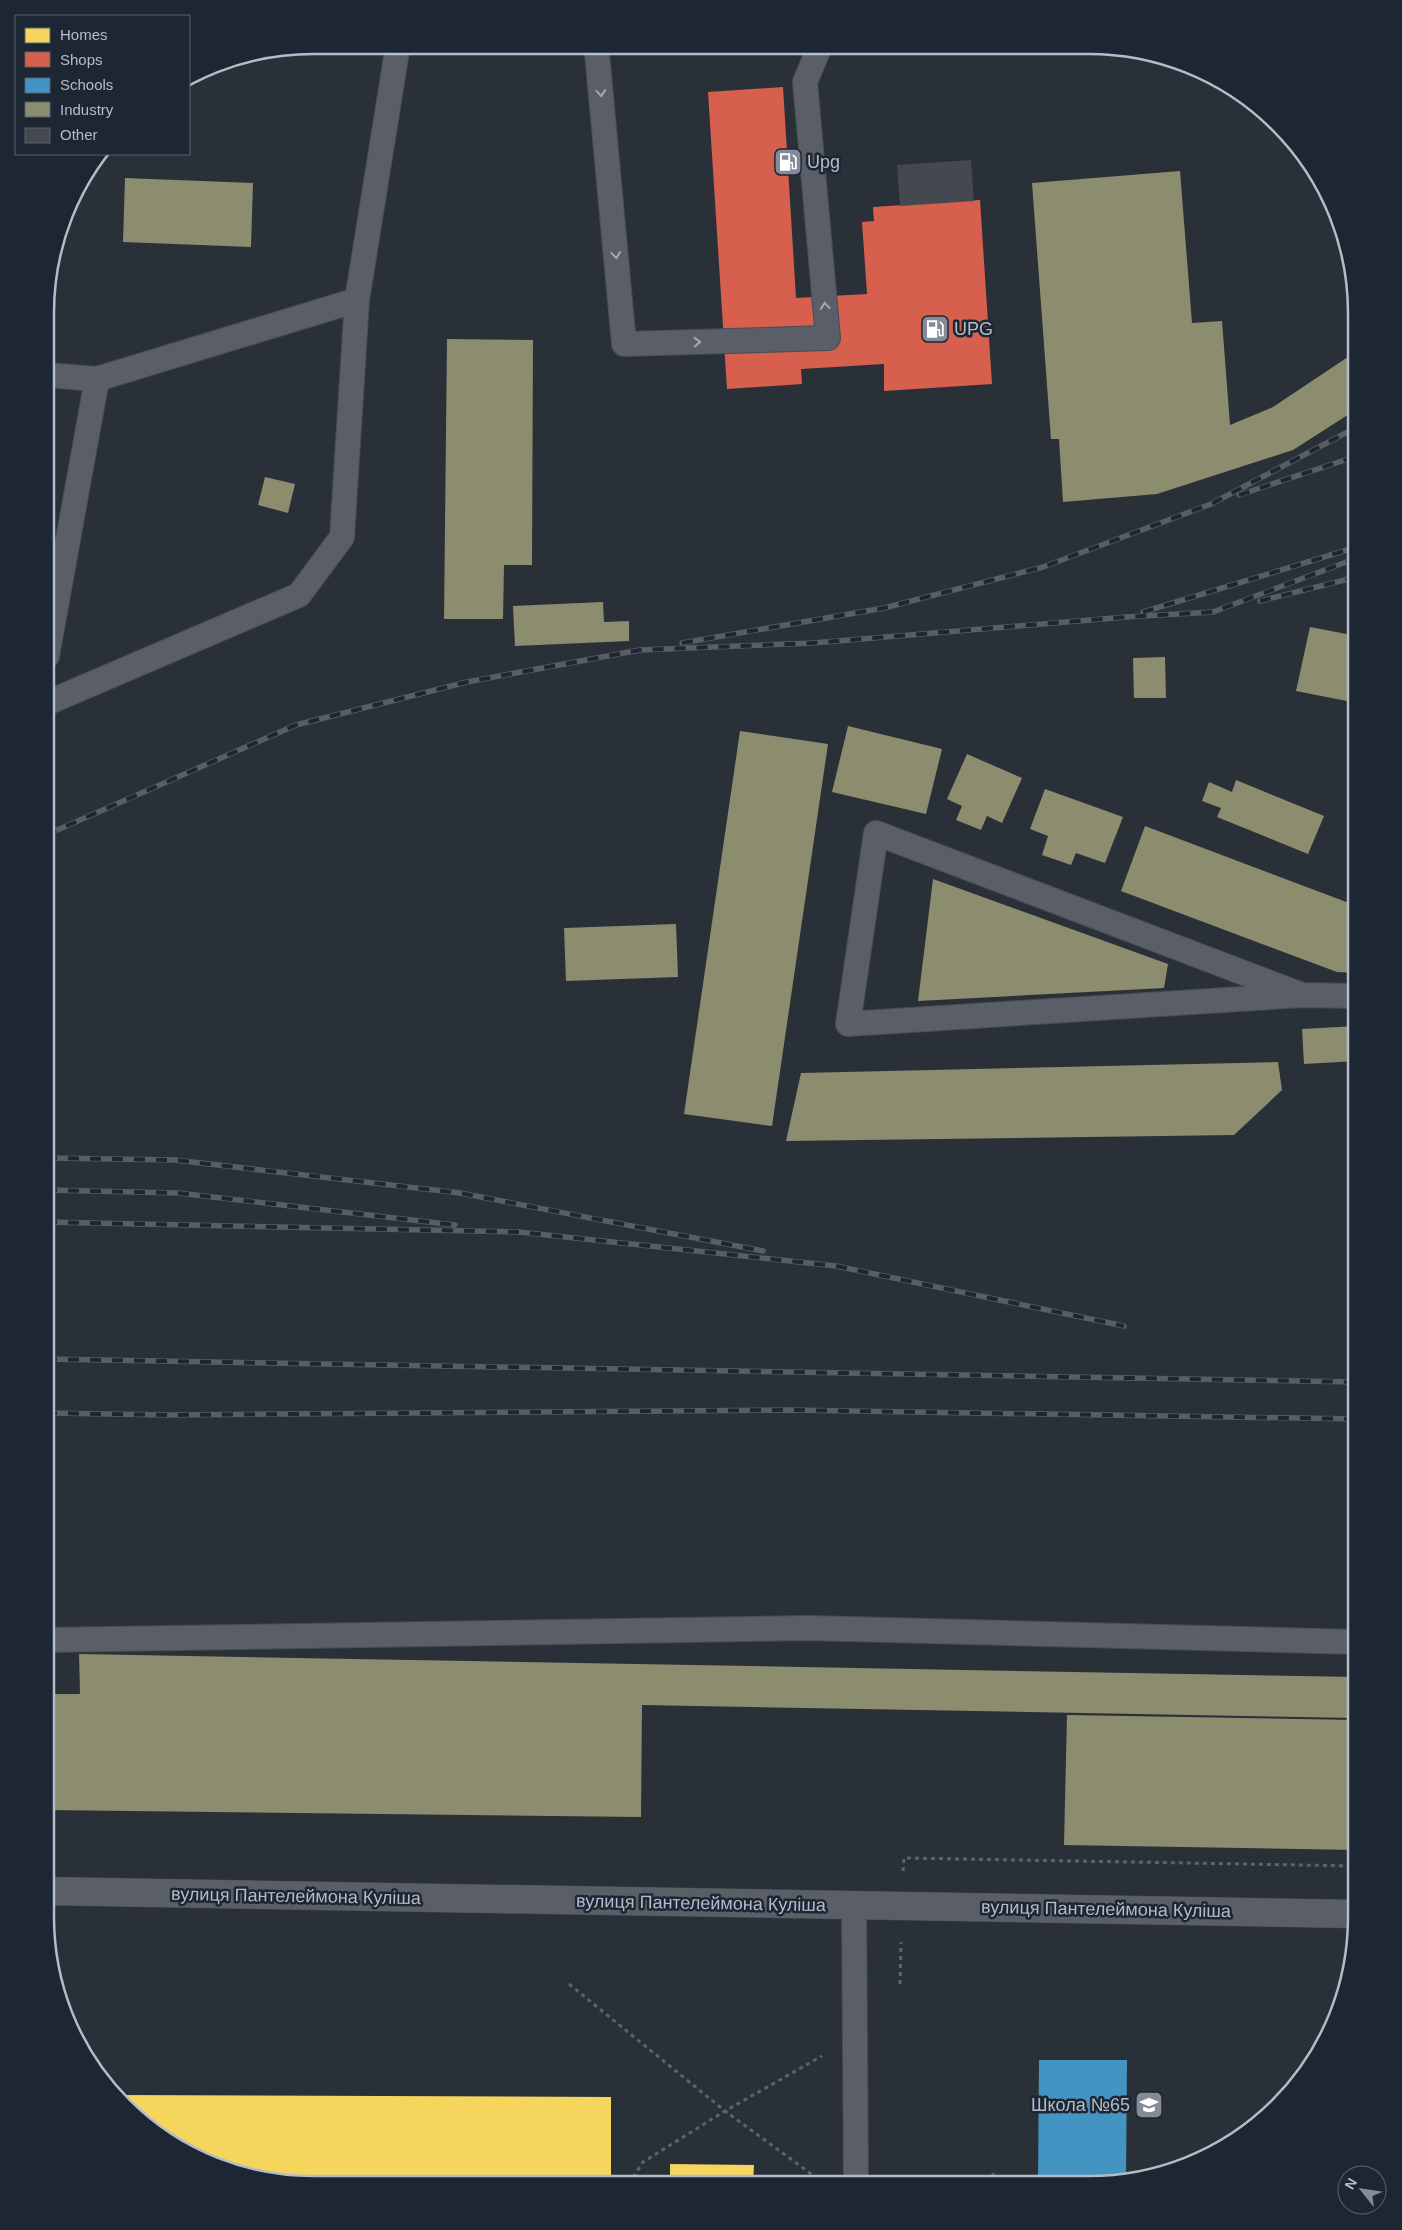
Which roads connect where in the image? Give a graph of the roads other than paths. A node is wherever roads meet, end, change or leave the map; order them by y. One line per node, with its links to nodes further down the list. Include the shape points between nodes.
1 (397, 54): 4 (lane)
2 (597, 54): 3 (lane, one-way to 3, via 624,344 828,338 805,82)
3 (817, 54)
4 (357, 300): 6 (lane); 8 (lane, via 342,537 299,595)
5 (54, 376): 6 (lane)
6 (97, 379): 7 (lane)
7 (54, 617)
8 (54, 701)
9 (1302, 995): 9 (lane, via 848,1024 876,833 922,851); 10 (lane)
10 (1348, 996)
11 (54, 1640): 12 (lane, via 808,1628)
12 (1348, 1642)
13 (54, 1891): 14 (street, вулиця Пантелеймона Куліша)
14 (854, 1905): 15 (street, вулиця Пантелеймона Куліша); 16 (lane)
15 (1348, 1914)
16 (856, 2176)

